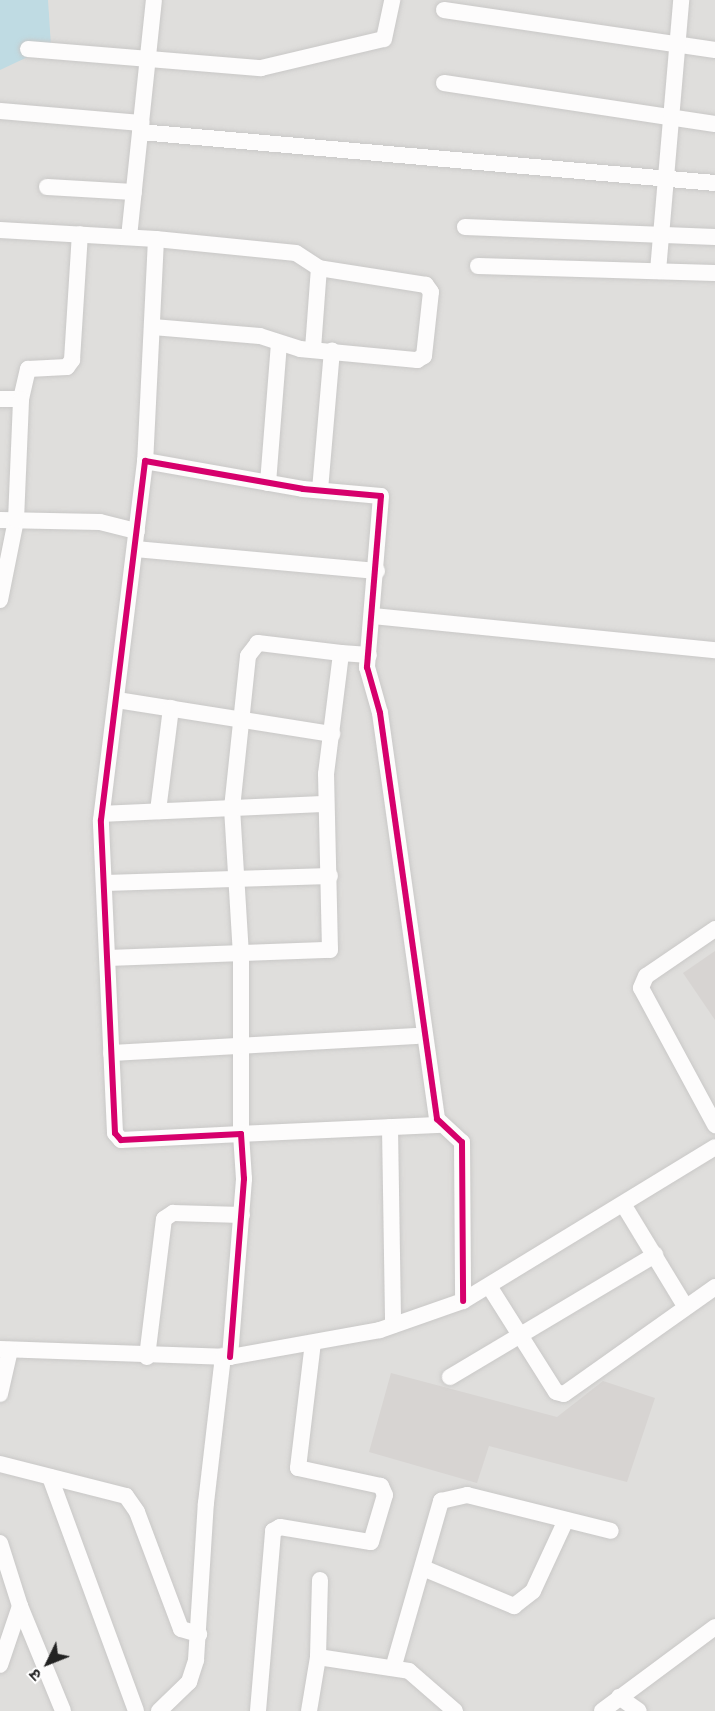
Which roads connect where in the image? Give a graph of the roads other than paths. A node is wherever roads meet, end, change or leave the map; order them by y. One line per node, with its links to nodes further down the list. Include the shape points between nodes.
1 (154, 0): 8 (street)
2 (392, 0): 8 (street, via 384,39 304,60 222,68)
3 (681, 0): 5 (street)
4 (444, 10): 5 (street)
5 (676, 46): 7 (street); 11 (street)
6 (27, 49): 8 (street)
7 (715, 50)
8 (148, 58): 13 (street)
9 (444, 83): 11 (street)
10 (0, 111): 13 (street)
11 (668, 118): 12 (street); 14 (street)
12 (715, 124)
13 (140, 127): 14 (street); 17 (street)
14 (662, 178): 15 (street); 20 (street)
15 (715, 183)
16 (47, 187): 17 (street)
17 (134, 192): 22 (street)
18 (465, 227): 20 (street)
19 (0, 230): 21 (street)
20 (659, 233): 23 (street); 27 (street)
21 (80, 234): 22 (street); 34 (street, via 72,360 67,368 28,369)
22 (129, 237): 24 (street)
23 (715, 237)
24 (156, 239): 26 (street, via 296,253); 29 (street)
25 (478, 266): 27 (street)
26 (319, 268): 31 (street); 32 (street, via 426,285 430,292 422,359)
27 (658, 272): 28 (street)
28 (715, 273)
29 (153, 327): 30 (street, via 260,336); 35 (street)
30 (279, 343): 31 (street); 36 (street)
31 (313, 350): 32 (street)
32 (332, 351): 37 (street)
33 (0, 399): 34 (street)
34 (21, 399): 38 (street)
35 (145, 461): 36 (street); 39 (street)
36 (268, 483): 37 (street)
37 (320, 490): 41 (street, via 381,496)
38 (8, 520): 39 (street, via 99,522); 42 (street)
39 (137, 531): 40 (street)
40 (135, 549): 41 (street); 47 (street)
41 (377, 571): 43 (street)
42 (0, 600)
43 (373, 616): 44 (street); 46 (street)
44 (715, 650)
45 (341, 653): 46 (street); 49 (street, via 258,643 248,656); 50 (street)
46 (369, 655): 64 (street)
47 (117, 700): 48 (street); 54 (street)
48 (171, 708): 49 (street); 53 (street)
49 (241, 719): 50 (street); 52 (street)
50 (332, 734): 51 (street)
51 (326, 804): 52 (street); 55 (street)
52 (232, 808): 53 (street); 56 (street)
53 (158, 812): 54 (street)
54 (102, 814): 57 (street)
55 (330, 876): 56 (street); 59 (street, via 331,945 326,953)
56 (237, 878): 57 (street); 59 (street)
57 (105, 883): 60 (street)
58 (715, 929): 65 (street, via 646,976 641,988)
59 (242, 955): 60 (street); 62 (street)
60 (109, 958): 63 (street)
61 (417, 1036): 62 (street)
62 (241, 1043): 63 (street); 67 (street)
63 (111, 1053): 67 (street, via 118,1137)
64 (440, 1125): 66 (street); 74 (street, via 462,1142)
65 (715, 1125)
66 (390, 1127): 67 (street); 76 (street)
67 (241, 1134): 70 (street)
68 (715, 1148): 69 (street)
69 (623, 1204): 71 (street); 72 (street)
70 (242, 1215): 80 (street, via 173,1213 164,1219); 81 (street)
71 (654, 1255): 75 (street); 77 (street)
72 (489, 1286): 74 (street); 77 (street)
73 (715, 1287): 75 (street)
74 (463, 1301): 76 (street)
75 (685, 1306): 77 (street, via 564,1394 556,1392)
76 (393, 1325): 78 (street)
77 (520, 1334): 82 (street)
78 (314, 1343): 81 (street); 102 (street, via 298,1468 381,1486 385,1495 371,1542 280,1527 273,1531)
79 (5, 1349): 80 (street); 83 (street)
80 (147, 1357): 81 (street)
81 (226, 1357): 93 (street, via 206,1503)
82 (450, 1377)
83 (0, 1394)
84 (0, 1464): 85 (street)
85 (50, 1477): 93 (street, via 115,1491 132,1502 181,1629); 100 (street)
86 (566, 1520): 87 (street); 89 (street, via 467,1495 451,1496 435,1510); 89 (street, via 533,1591 514,1606)
87 (611, 1532)
88 (0, 1543): 91 (street)
89 (423, 1568): 96 (street)
90 (320, 1580): 94 (street)
91 (20, 1605): 95 (street); 99 (street)
92 (714, 1629): 97 (street)
93 (199, 1634): 101 (street, via 189,1682)
94 (318, 1657): 96 (street); 103 (street)
95 (0, 1665)
96 (394, 1665): 98 (street, via 428,1684)
97 (619, 1697): 104 (street); 105 (street)
98 (451, 1709)
99 (63, 1711)
100 (136, 1711)
101 (159, 1711)
102 (258, 1711)
103 (309, 1711)
104 (602, 1711)
105 (639, 1711)

